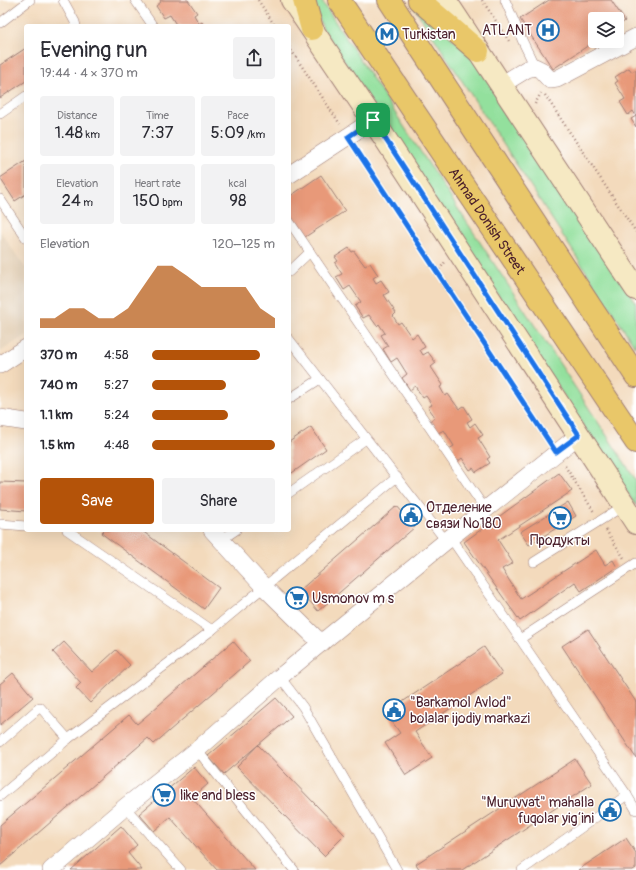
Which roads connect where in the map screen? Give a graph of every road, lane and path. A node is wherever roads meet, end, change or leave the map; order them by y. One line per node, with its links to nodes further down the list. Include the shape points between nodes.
1 (30, 0): 13 (lane)
2 (63, 0): 14 (lane)
3 (135, 0): 15 (lane)
4 (258, 0): 16 (path)
5 (292, 0): 17 (street)
6 (304, 0): 17 (main road)
7 (339, 0): 49 (main road, Ahmad Donish Street)
8 (389, 0): 42 (main road)
9 (419, 0): 21 (main road)
10 (444, 0): 21 (street)
11 (482, 0): 19 (path)
12 (505, 0): 22 (lane)
13 (0, 23)
14 (75, 24)
15 (152, 24)
16 (274, 24)
17 (312, 29): 27 (street)
18 (635, 39): 22 (street, via 557,79 550,80)
19 (511, 44)
20 (291, 51): 28 (path)
21 (478, 51): 23 (street)
22 (535, 67): 23 (street)
23 (501, 85): 38 (street)
24 (24, 97): 26 (lane)
25 (535, 105): 33 (path, via 542,91)
26 (0, 114)
27 (373, 120): 28 (street); 47 (street)
28 (348, 137): 29 (street); 37 (path)
29 (291, 174)
30 (0, 199): 32 (lane)
31 (291, 224): 34 (lane)
32 (24, 231)
33 (636, 232)
34 (310, 252): 36 (lane); 53 (lane)
35 (446, 262): 37 (path)
36 (291, 270)
37 (437, 273): 50 (path)
38 (636, 289)
39 (291, 342): 43 (lane)
40 (24, 349): 41 (street)
41 (0, 365)
42 (636, 376)
43 (320, 379): 44 (lane); 48 (lane)
44 (291, 398)
45 (0, 418): 46 (street)
46 (24, 422)
47 (579, 435): 50 (street); 54 (street)
48 (366, 439): 51 (lane); 52 (lane)
49 (636, 442)
50 (556, 452): 53 (street); 55 (path)
51 (397, 477): 61 (lane); 64 (lane)
52 (291, 492)
53 (485, 509): 61 (street)
54 (630, 514): 55 (lane)
55 (600, 521): 62 (lane); 63 (path)
56 (0, 524): 57 (lane)
57 (24, 526)
58 (72, 532): 65 (lane)
59 (228, 532): 60 (lane)
60 (217, 535): 64 (street)
61 (448, 539): 66 (lane); 67 (street)
62 (534, 562)
63 (633, 565): 66 (lane)
64 (264, 587): 65 (lane); 67 (street)
65 (212, 630): 69 (lane)
66 (520, 639): 72 (lane)
67 (321, 643): 68 (street)
68 (280, 677): 71 (street); 79 (lane, via 303,707)
69 (68, 739): 70 (lane, via 40,707); 73 (lane)
70 (0, 742)
71 (197, 750): 74 (street); 78 (lane)
72 (627, 795): 75 (lane); 80 (lane)
73 (0, 796)
74 (125, 807): 76 (street); 77 (lane)
75 (636, 810)
76 (56, 869)
77 (181, 870)
78 (294, 870)
79 (397, 870)
80 (522, 870)

